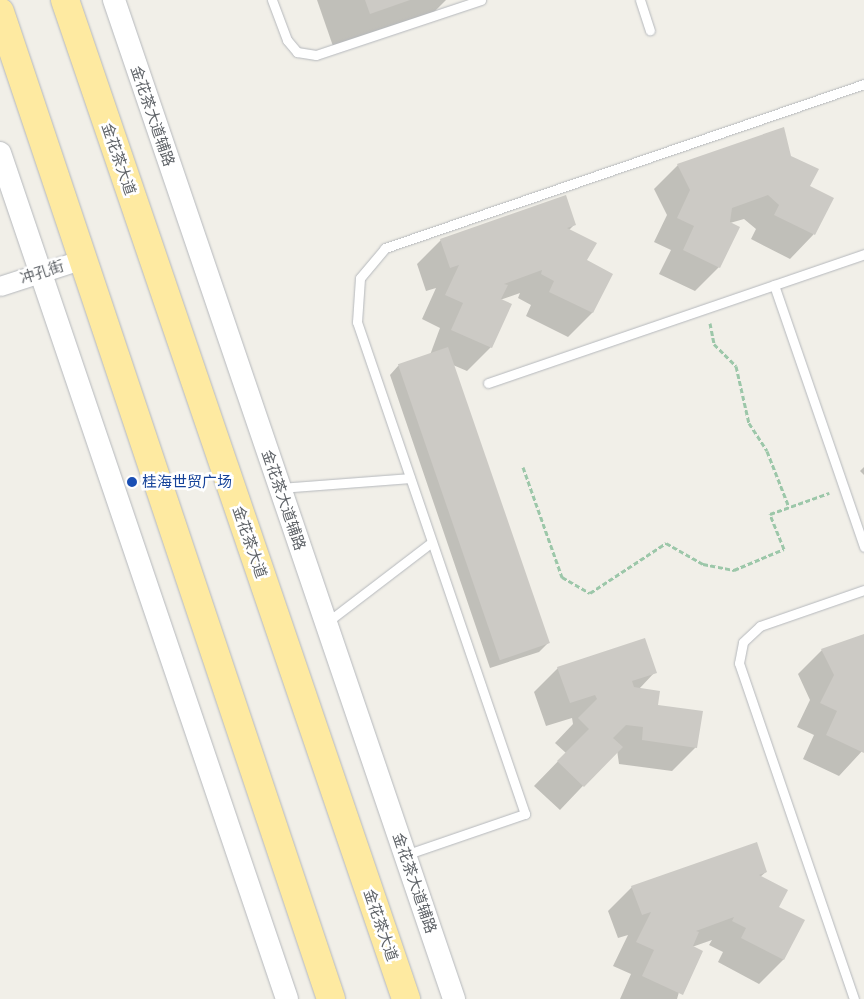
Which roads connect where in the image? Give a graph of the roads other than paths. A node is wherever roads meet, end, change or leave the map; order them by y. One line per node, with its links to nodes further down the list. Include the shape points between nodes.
1 (65, 0): 25 (highway, 金花茶大道)
2 (114, 0): 17 (street, 金花茶大道辅路)
3 (272, 0): 4 (lane, via 287,40 297,52 316,55)
4 (481, 0)
5 (640, 0): 7 (lane)
6 (0, 12): 11 (highway)
7 (650, 30)
8 (864, 84): 16 (lane, via 385,248 360,278 357,322)
9 (0, 153): 12 (street)
10 (864, 254): 13 (lane)
11 (83, 259): 12 (street, 冲孔街); 24 (highway)
12 (41, 273): 14 (street, 冲孔街); 23 (street)
13 (774, 285): 15 (lane); 19 (lane)
14 (0, 286)
15 (488, 383)
16 (410, 478): 17 (lane); 18 (lane)
17 (280, 488): 21 (street, 金花茶大道辅路)
18 (432, 542): 21 (lane); 22 (lane, via 525,814)
19 (864, 547)
20 (864, 590): 27 (lane, via 760,626 743,642 739,663)
21 (326, 623): 22 (street, 金花茶大道辅路)
22 (405, 855): 26 (street, 金花茶大道辅路)
23 (287, 999)
24 (331, 999)
25 (406, 999)
26 (454, 999)
27 (854, 999)

